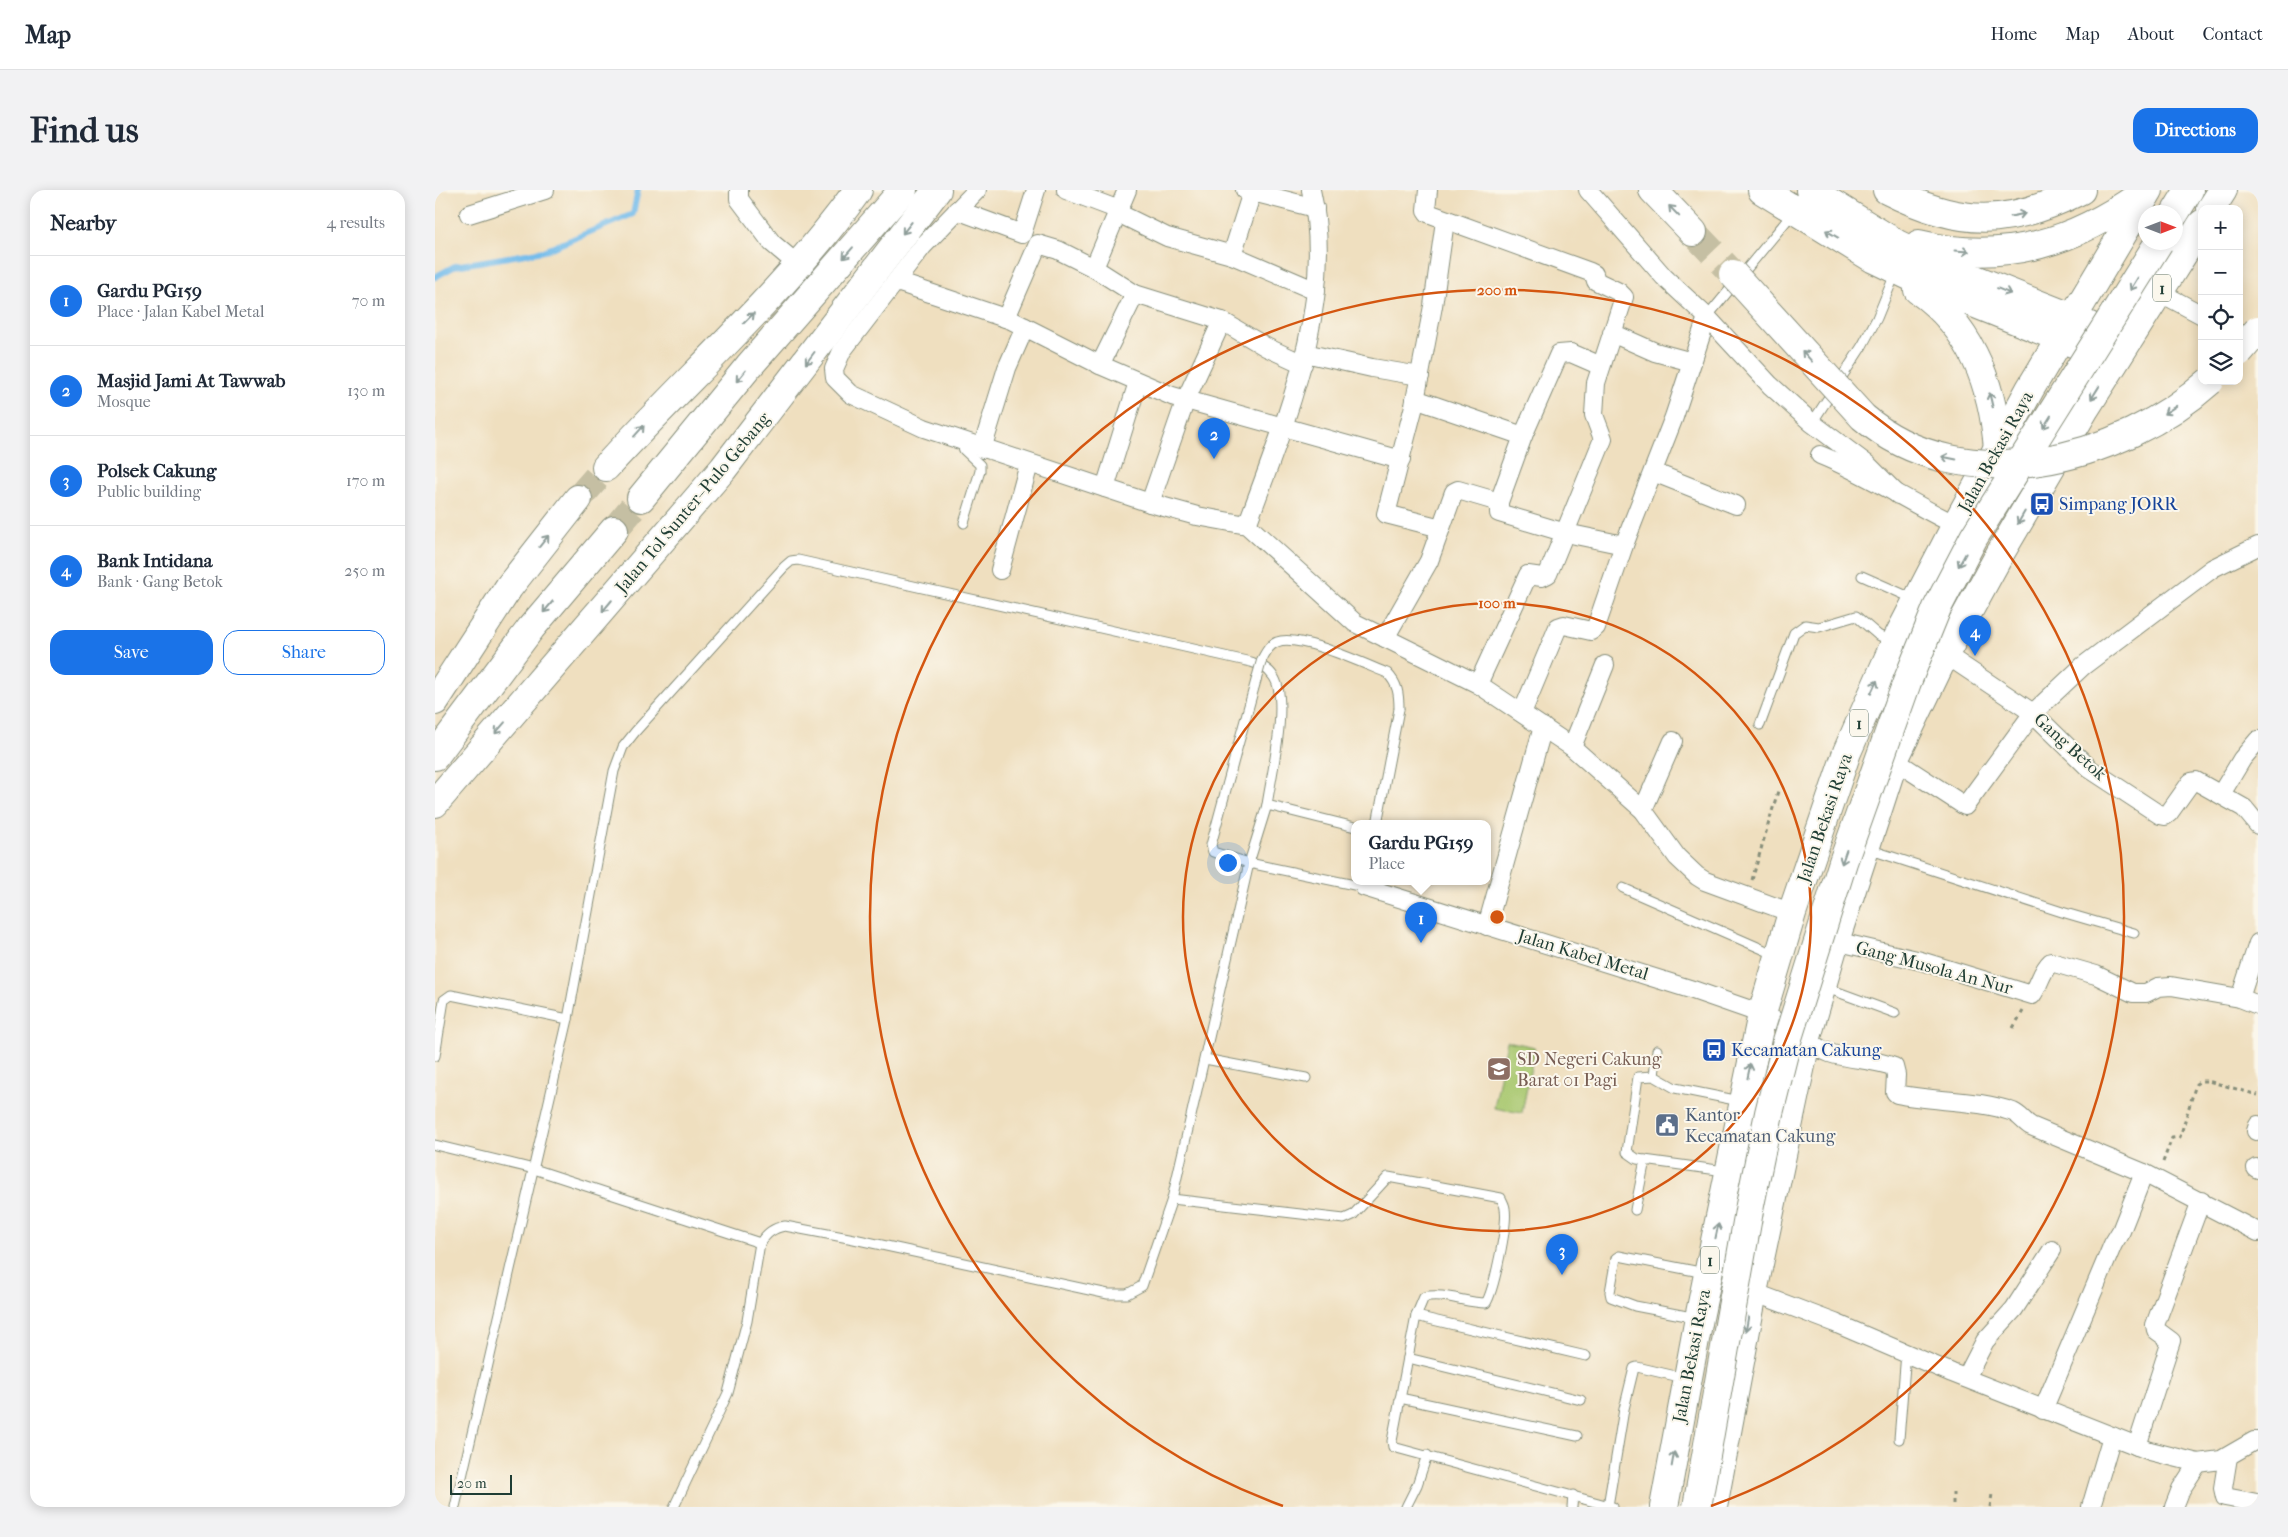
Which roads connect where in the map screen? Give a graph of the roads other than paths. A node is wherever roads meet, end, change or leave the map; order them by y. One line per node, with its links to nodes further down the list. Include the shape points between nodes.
1 (545, 190): 27 (street)
2 (739, 190): 34 (street, via 739,199 772,243)
3 (858, 190): 34 (highway)
4 (903, 190): 77 (highway, one-way to 77, via 756,358)
5 (937, 190): 109 (highway, Jalan Tol Sunter–Pulo Gebang, one-way to 109, via 723,469)
6 (977, 190): 25 (street)
7 (1036, 190): 25 (street, via 1022,234)
8 (1066, 190): 26 (street)
9 (1127, 190): 26 (street)
10 (1311, 190): 24 (street)
11 (1429, 190): 28 (street, via 1427,212)
12 (1588, 190): 43 (street, via 1664,277)
13 (1653, 190): 31 (highway, one-way to 13)
14 (1762, 190): 21 (highway)
15 (1887, 190): 16 (highway, one-way to 16, via 1948,214 1992,218 2031,212)
16 (2081, 190)
17 (2148, 190): 29 (highway, one-way to 17, via 1945,250 1983,253 2016,250 2087,228); 47 (highway, Jalan Bekasi Raya / 1)
18 (2189, 190): 22 (highway)
19 (2223, 190): 23 (highway)
20 (1249, 191): 24 (street); 33 (street)
21 (1802, 200): 29 (highway); 35 (highway, one-way to 21); 43 (lane)
22 (2180, 205)
23 (2214, 205)
24 (1315, 208): 39 (street)
25 (957, 210): 38 (street, via 923,246)
26 (1119, 210): 33 (street, via 1122,215 1167,236); 36 (street)
27 (469, 214)
28 (1445, 220): 49 (street, via 1594,274 1596,281 1622,293 1623,302); 58 (street)
29 (1865, 225): 47 (highway, one-way to 47)
30 (2198, 230): 40 (highway, 1)
31 (1693, 232)
32 (2154, 250): 179 (highway, one-way to 179, bridge, via 1974,537 1937,608 1907,682 1840,871 1787,1041 1750,1205)
33 (1232, 255): 39 (street)
34 (798, 265): 72 (highway, one-way to 34)
35 (1884, 267): 47 (highway, via 1926,284); 63 (lane, via 1877,318); 68 (highway, one-way to 35, via 1986,380 1967,340 1940,307)
36 (1094, 268): 41 (street); 44 (street, via 1059,250 1038,244)
37 (1733, 274): 60 (highway, one-way to 37, bridge, via 2151,422 2116,440 2075,453 2013,464 1941,456 1901,444 1863,417)
38 (897, 282): 44 (street); 66 (street, via 836,362 835,378 851,394)
39 (1317, 291): 54 (street)
40 (2159, 292): 42 (street); 53 (highway, 1)
41 (1135, 294): 45 (street); 56 (street)
42 (2198, 313)
43 (1707, 317): 55 (street); 63 (street, via 1770,385)
44 (1006, 318): 46 (street)
45 (1222, 321): 54 (street, via 1266,346); 61 (street)
46 (1025, 327): 56 (street); 67 (street, via 1007,368)
47 (2066, 328): 53 (highway, via 2099,331); 68 (highway, Jalan Bekasi Raya / 1)
48 (2258, 330): 51 (highway, bridge)
49 (1612, 333): 55 (street, via 1655,352); 57 (street)
50 (2243, 340): 52 (street)
51 (2243, 347)
52 (2258, 349)
53 (2121, 351): 74 (highway, 1, one-way to 74)
54 (1304, 358): 58 (street); 64 (street)
55 (1692, 362): 73 (street)
56 (1100, 365): 59 (street)
57 (1601, 366): 65 (street, via 1571,353 1559,354); 87 (street, via 1596,383 1594,415 1603,438)
58 (1420, 376): 62 (street)
59 (1138, 382): 61 (street); 75 (street)
60 (2204, 385)
61 (1186, 399): 64 (street); 80 (street)
62 (1415, 399): 65 (street); 70 (street)
63 (1812, 423): 76 (street, via 1868,465)
64 (1283, 427): 70 (street); 83 (street)
65 (1523, 436): 79 (street)
66 (961, 442): 67 (street); 82 (lane, via 964,450 980,464)
67 (982, 449): 71 (street)
68 (1998, 449): 74 (highway); 84 (highway, Jalan Bekasi Raya / 1)
69 (1820, 455): 76 (street, via 1865,474)
70 (1401, 460): 85 (street, via 1386,514)
71 (1029, 464): 75 (street); 90 (street)
72 (606, 467)
73 (1653, 472): 81 (street); 88 (street)
74 (2045, 476): 95 (highway, 1, one-way to 95)
75 (1105, 488): 80 (street)
76 (1898, 495): 84 (street)
77 (641, 498)
78 (579, 499): 98 (highway, one-way to 78, via 509,587)
79 (1499, 502): 85 (street, via 1458,490 1454,492); 87 (street, via 1499,513)
80 (1150, 503): 83 (street)
81 (1737, 505)
82 (965, 523)
83 (1247, 525): 93 (street, via 1355,623)
84 (1956, 525): 92 (highway, Jalan Bekasi Raya / 1)
85 (1441, 528): 93 (street, via 1429,561)
86 (614, 530): 106 (highway, one-way to 106, via 531,628)
87 (1566, 533): 88 (street); 97 (street, via 1548,574 1542,577 1528,575 1525,580)
88 (1624, 545): 99 (street, via 1594,630 1558,627)
89 (2258, 546): 100 (street, via 2213,568 2168,601 2083,666)
90 (1000, 570)
91 (1862, 576): 92 (lane)
92 (1916, 601): 94 (highway, Jalan Bekasi Raya / 1)
93 (1385, 638): 97 (street)
94 (1895, 643): 101 (lane, via 1878,635 1856,616 1819,627 1805,624 1794,633); 120 (highway, Jalan Bekasi Raya / 1, one-way to 94, via 1847,752)
95 (1945, 654): 100 (street, Gang Betok); 107 (highway, 1)
96 (1605, 665): 104 (street)
97 (1478, 684): 99 (street)
98 (435, 701)
99 (1523, 713): 102 (street)
100 (2033, 713): 107 (street, via 1965,806); 108 (street, Gang Betok, via 2090,769 2159,815 2169,813 2191,782 2196,781)
101 (1760, 724)
102 (1543, 727): 104 (street); 121 (street)
103 (1673, 741): 111 (street)
104 (1572, 747): 111 (street)
105 (2255, 747): 108 (street)
106 (435, 756)
107 (1894, 760): 115 (highway, 1)
108 (2221, 794): 113 (street, via 2244,808)
109 (435, 804)
110 (1267, 805): 114 (lane); 116 (lane); 131 (lane, via 1281,713 1275,677 1265,668 1251,662 791,561 623,747 614,771)
111 (1643, 810): 120 (street, via 1677,857 1697,876)
112 (1378, 820): 116 (lane, Jalan Kabel Metal, bridge, via 1399,708 1399,692 1394,680 1387,674 1299,640 1276,642 1262,658 1211,848 1217,855)
113 (2258, 825)
114 (1351, 826)
115 (1866, 848): 122 (lane); 123 (highway, 1)
116 (1249, 863): 117 (lane, Jalan Kabel Metal); 135 (lane)
117 (1351, 881)
118 (1368, 885): 121 (street, Jalan Kabel Metal)
119 (1623, 888): 125 (lane)
120 (1792, 913): 125 (highway, Jalan Bekasi Raya / 1)
121 (1487, 926): 130 (street, Jalan Kabel Metal)
122 (2134, 933)
123 (1835, 941): 126 (highway, 1); 127 (street, Gang Musola An Nur, via 1921,960 2032,995 2044,968 2051,962 2059,962 2133,993 2171,986)
124 (2258, 943): 127 (street)
125 (1779, 956): 130 (highway, Jalan Bekasi Raya / 1)
126 (1822, 986): 129 (lane); 132 (highway, 1)
127 (2240, 998): 128 (street)
128 (2258, 1005)
129 (1895, 1013)
130 (1762, 1014): 132 (street, Jalan Kabel Metal); 138 (highway, Jalan Bekasi Raya / 1, one-way to 130)
131 (568, 1019): 134 (lane, via 451,995 444,1000); 141 (lane)
132 (1807, 1036): 143 (street, Jalan Kabel Metal, via 1811,1043 1827,1052 1894,1067 1897,1094 2011,1112 2031,1126); 144 (highway, 1)
133 (1657, 1050): 136 (lane)
134 (435, 1056)
135 (1205, 1060): 137 (lane); 145 (lane)
136 (1654, 1076): 138 (lane, via 1675,1088); 140 (lane, via 1638,1078 1627,1152 1633,1158)
137 (1306, 1078)
138 (1743, 1102): 142 (highway, Jalan Bekasi Raya / 1)
139 (435, 1145): 141 (lane)
140 (1645, 1160): 142 (lane); 147 (lane)
141 (534, 1169): 149 (lane); 174 (lane)
142 (1738, 1173): 144 (lane); 151 (highway, Jalan Bekasi Raya / 1, one-way to 142)
143 (2150, 1176): 146 (street); 162 (street, via 2113,1244)
144 (1776, 1179): 152 (highway, 1)
145 (1172, 1199): 149 (lane, via 1142,1286 1127,1294 1108,1294 785,1226 774,1228); 153 (lane, via 1344,1220 1353,1215 1388,1177 1501,1198 1505,1208 1504,1228 1486,1304 1433,1295 1424,1297)
146 (2201, 1201): 148 (street); 167 (street, via 2155,1325 2156,1330 2171,1341)
147 (1635, 1210)
148 (2258, 1232)
149 (760, 1243): 175 (lane, via 747,1321 728,1393)
150 (2052, 1250): 158 (street, via 2014,1309 1985,1341)
151 (1708, 1274): 154 (highway, Jalan Bekasi Raya / 1); 154 (lane, via 1616,1258 1611,1297 1635,1306)
152 (1753, 1292): 155 (street); 180 (highway, 1, one-way to 180)
153 (1416, 1316): 156 (lane); 157 (lane)
154 (1699, 1318): 159 (highway, Jalan Bekasi Raya / 1)
155 (1906, 1353): 158 (street); 166 (lane)
156 (1586, 1356)
157 (1408, 1358): 160 (lane); 161 (lane)
158 (1966, 1378): 162 (street)
159 (1687, 1380): 173 (lane, via 1634,1368 1624,1409); 178 (highway, Jalan Bekasi Raya / 1, one-way to 159)
160 (1400, 1398): 163 (lane); 168 (lane, via 1393,1447)
161 (1581, 1400)
162 (2043, 1410): 164 (street)
163 (1577, 1436)
164 (2112, 1436): 167 (street); 181 (street)
165 (2257, 1437): 169 (street)
166 (1899, 1439)
167 (2137, 1446): 170 (street)
168 (1427, 1456): 171 (lane); 176 (lane)
169 (2227, 1456): 170 (street); 172 (street, via 2225,1497)
170 (2198, 1463): 182 (street)
171 (1573, 1495): 173 (lane); 177 (lane)
172 (2258, 1503): 183 (street)
173 (1611, 1506)
174 (455, 1507)
175 (674, 1507)
176 (1406, 1507)
177 (1572, 1507)
178 (1664, 1507)
179 (1697, 1507)
180 (1713, 1507)
181 (2091, 1507)
182 (2174, 1507)
183 (2257, 1507)

